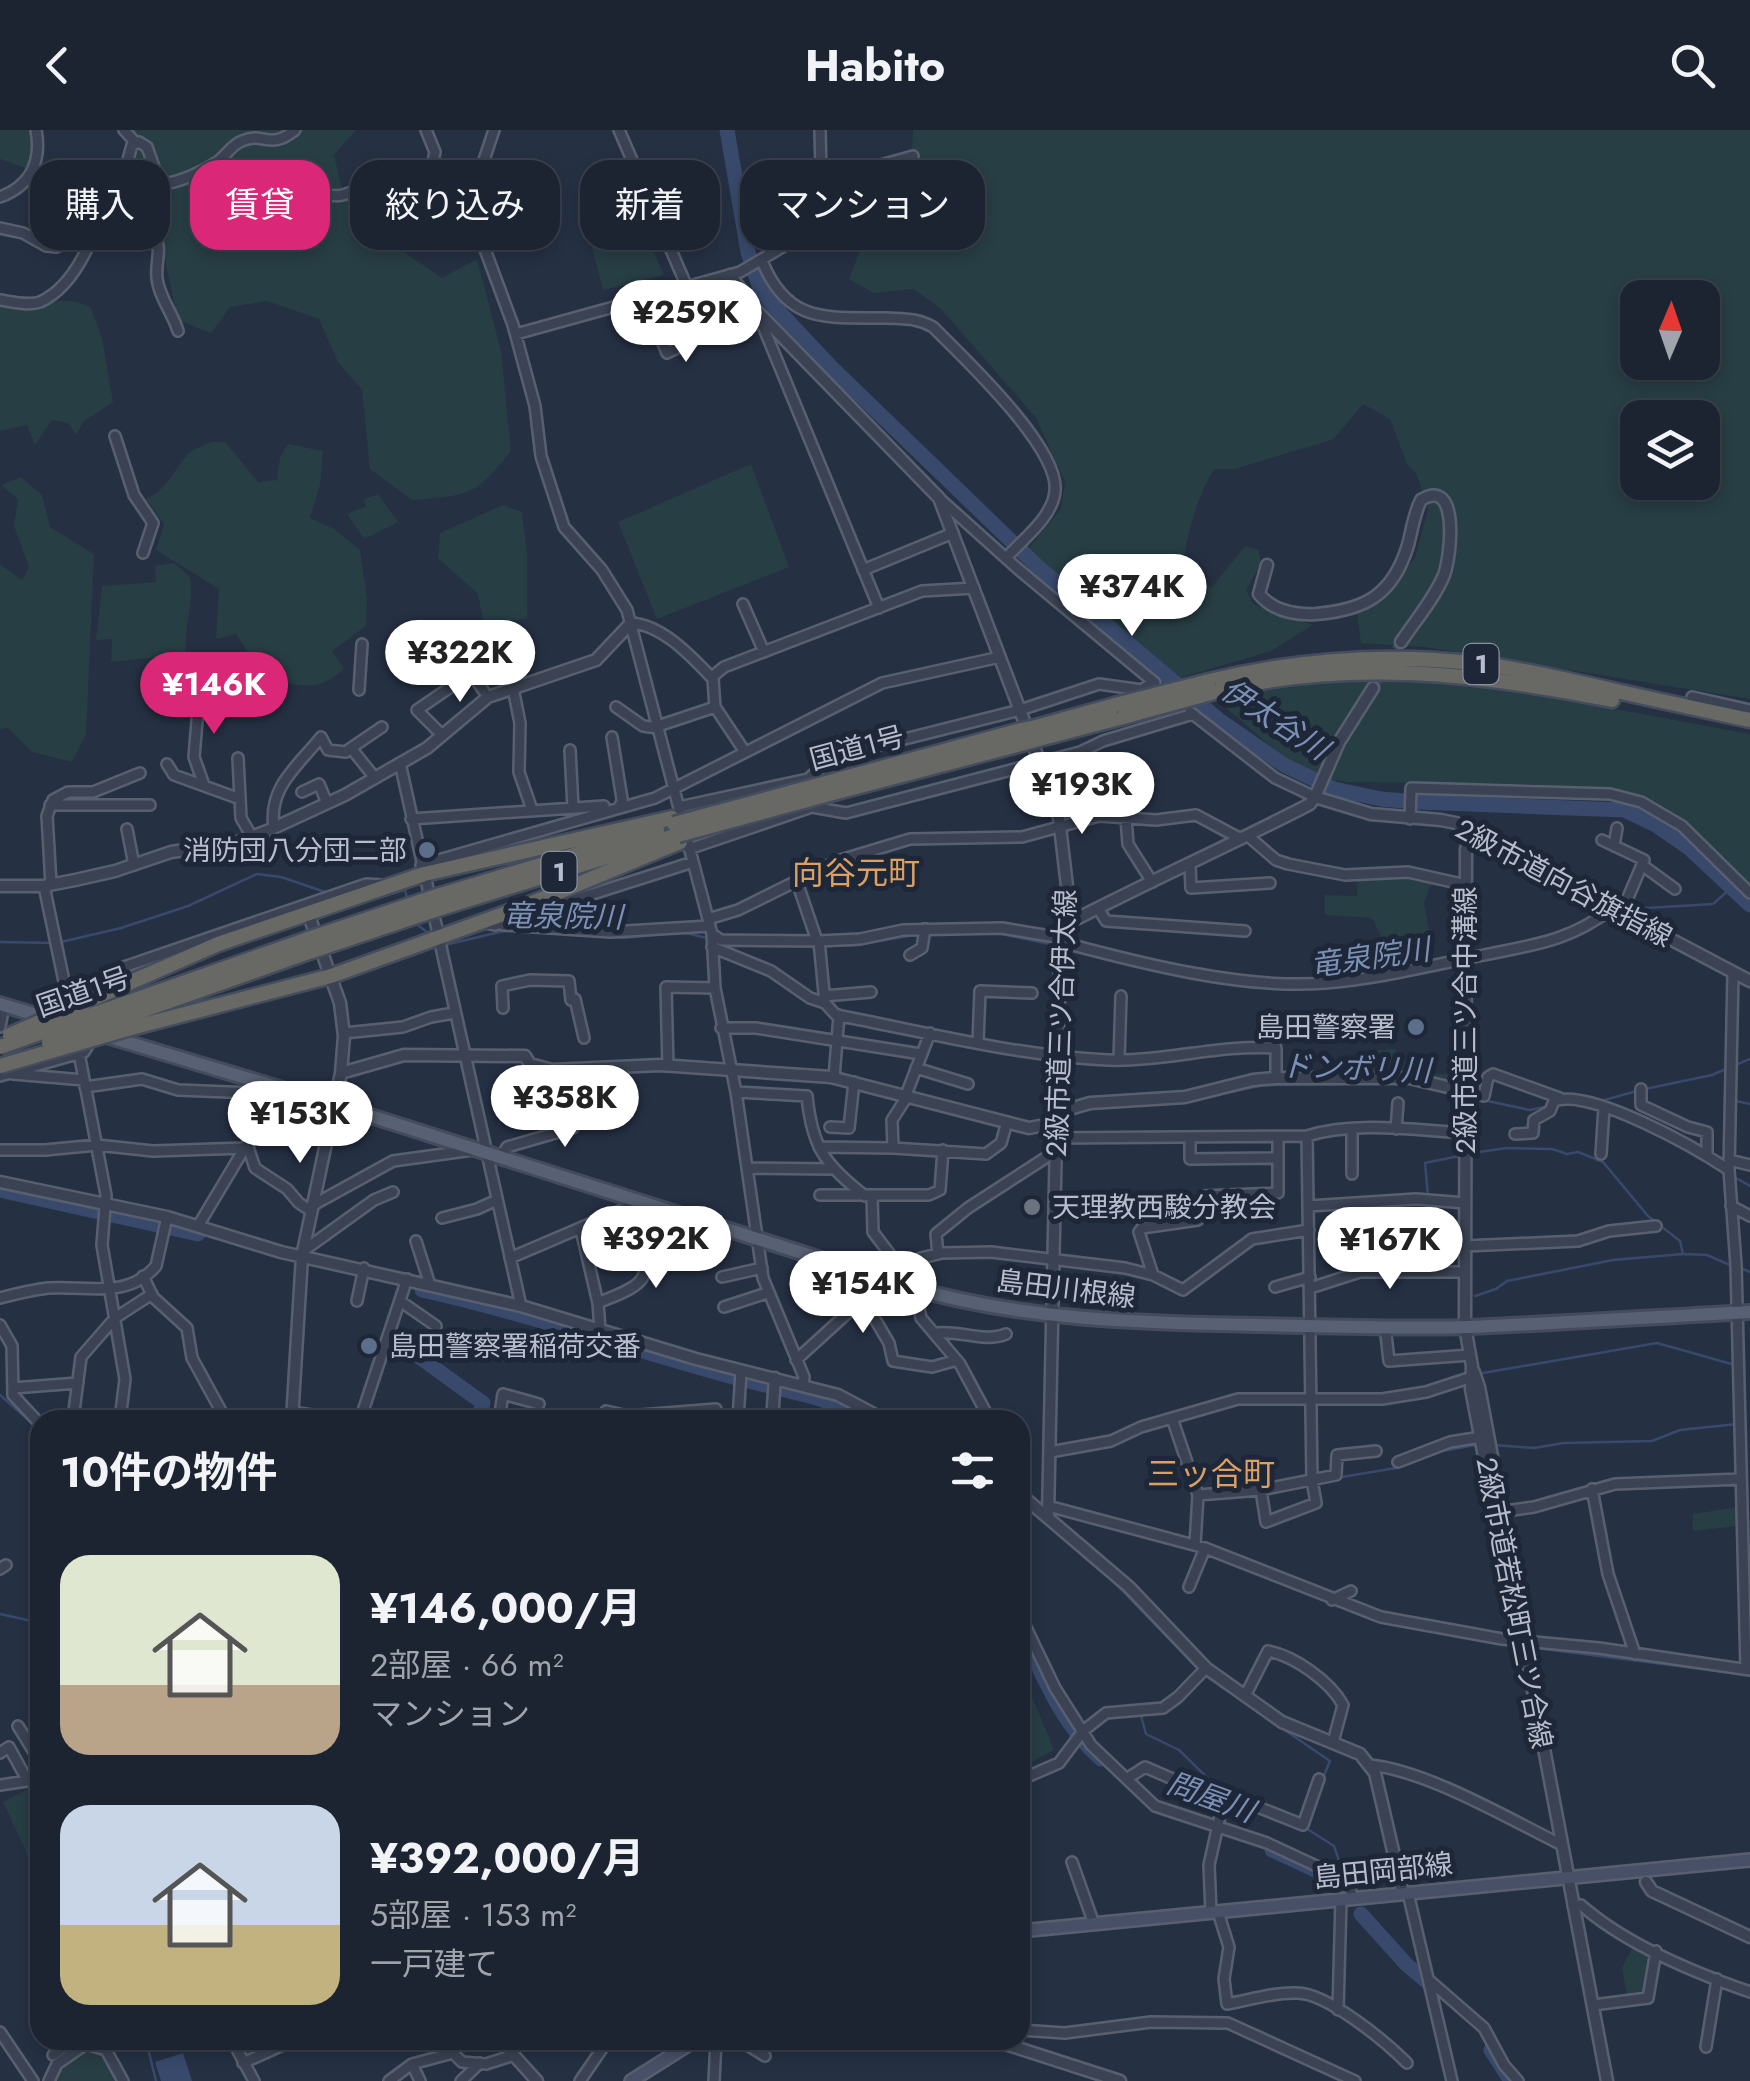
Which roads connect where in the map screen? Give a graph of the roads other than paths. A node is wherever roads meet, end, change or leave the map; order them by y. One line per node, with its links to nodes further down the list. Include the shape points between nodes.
1 (36, 130): 16 (street, via 39,145 29,179)
2 (124, 130): 9 (street)
3 (295, 130): 8 (street, via 274,142)
4 (426, 130): 12 (street)
5 (494, 130): 13 (street)
6 (618, 130): 25 (street)
7 (820, 130): 14 (street)
8 (243, 134): 9 (street, via 219,161 163,184 147,147)
9 (136, 143): 11 (street)
10 (913, 156): 15 (street)
11 (127, 160)
12 (433, 160)
13 (484, 160)
14 (821, 160)
15 (899, 160)
16 (0, 197)
17 (0, 228): 18 (street)
18 (30, 237)
19 (87, 250): 27 (street, via 81,266 39,302)
20 (160, 250): 29 (street, via 157,277)
21 (485, 250): 30 (street)
22 (779, 250): 23 (street)
23 (761, 262): 24 (street); 35 (street, via 771,283 803,312 925,322 1022,420 1056,493 1046,515)
24 (730, 275): 25 (street); 28 (street, 2級市道三ツ合伊太線)
25 (682, 288): 26 (street); 26 (street, via 695,340 667,353)
26 (644, 298): 30 (street)
27 (0, 300)
28 (758, 311): 32 (street, 2級市道三ツ合伊太線); 37 (street)
29 (178, 331)
30 (516, 334): 41 (street, via 541,456 564,527 610,580)
31 (115, 436): 34 (street, via 134,495 153,523)
32 (939, 498): 33 (street, 2級市道三ツ合伊太線); 35 (street)
33 (953, 534): 37 (street); 38 (street, 2級市道三ツ合伊太線)
34 (144, 553)
35 (1007, 557): 49 (street)
36 (1267, 565): 43 (street, via 1259,594 1268,602 1299,614 1358,608 1381,593 1401,562 1421,500 1440,496 1449,511 1447,565)
37 (863, 570): 40 (street)
38 (974, 588): 40 (street, via 922,591); 46 (street, 2級市道三ツ合伊太線)
39 (743, 604): 45 (street)
40 (879, 608): 45 (street)
41 (631, 623): 48 (street, via 651,626); 50 (street, via 596,660); 64 (street)
42 (487, 637): 47 (street, via 468,662)
43 (1401, 642)
44 (362, 644): 52 (street)
45 (764, 652): 48 (street)
46 (1000, 657): 58 (street, 2級市道三ツ合伊太線); 71 (street, via 882,683)
47 (471, 674): 54 (street); 65 (street, via 417,710)
48 (712, 677): 57 (street)
49 (1153, 682): 58 (street, via 1142,690 1098,684); 60 (street)
50 (513, 688): 54 (street); 90 (street, via 519,772)
51 (1373, 688): 82 (street)
52 (360, 690)
53 (199, 696): 78 (street, via 194,757)
54 (488, 698): 65 (street)
55 (1692, 698): 59 (street)
56 (616, 707): 64 (street, via 643,726)
57 (715, 707): 64 (street); 71 (street)
58 (1020, 710): 73 (street, 2級市道三ツ合伊太線); 98 (street, via 841,755 808,779)
59 (1750, 710)
60 (1193, 714): 69 (street); 82 (street, via 1275,778)
61 (1750, 723): 79 (highway, 国道1号 / 1, bridge, via 1548,675 1427,659 1326,660 1284,665)
62 (316, 725): 66 (street)
63 (382, 726): 68 (street)
64 (658, 727): 80 (street)
65 (442, 735): 74 (street)
66 (321, 737): 68 (street, via 328,750); 95 (street, via 277,789)
67 (612, 738): 88 (street)
68 (350, 748): 77 (street)
69 (1087, 748): 73 (street); 83 (street, via 1095,791)
70 (570, 750): 89 (street)
71 (745, 752): 80 (street)
72 (238, 758): 84 (street)
73 (1041, 762): 83 (street, 2級市道三ツ合伊太線); 98 (street, via 846,813 812,808)
74 (400, 763): 77 (street); 93 (street)
75 (167, 764): 78 (street, via 174,775)
76 (140, 773): 86 (street, via 92,792 58,795)
77 (375, 778): 85 (street)
78 (204, 784): 84 (street)
79 (835, 786): 98 (highway, 国道1号 / 1, bridge, via 789,804); 98 (highway, 国道1号 / 1, bridge, via 730,808)
80 (674, 789): 88 (street); 98 (street)
81 (302, 792): 85 (street, via 319,784)
82 (1316, 796): 91 (street, 2級市道向谷旗指線, via 1371,814); 101 (street)
83 (1054, 798): 94 (street, 2級市道三ツ合伊太線)
84 (240, 799): 100 (street, via 242,823)
85 (327, 803): 95 (street)
86 (50, 805): 87 (street); 112 (street)
87 (150, 805)
88 (624, 805): 89 (street); 108 (street)
89 (573, 808): 90 (street)
90 (532, 810): 93 (street)
91 (1410, 816): 99 (street, 2級市道向谷旗指線, via 1456,823); 117 (street, via 1412,788 1610,794 1641,802 1682,826)
92 (1126, 818): 94 (street, via 1100,816); 101 (street, via 1196,816); 110 (street, via 1128,844)
93 (411, 819): 108 (street)
94 (1061, 827): 109 (street, via 1022,837 910,839 838,860); 128 (street, 2級市道三ツ合伊太線, via 1067,886)
95 (274, 828): 100 (street)
96 (1616, 828): 103 (street)
97 (127, 829): 105 (street)
98 (679, 829): 104 (street); 108 (highway); 122 (highway); 144 (highway, 国道1号 / 1, bridge)
99 (1471, 834): 114 (street, 2級市道三ツ合中溝線); 119 (street, 2級市道向谷旗指線)
100 (252, 836): 105 (street)
101 (1245, 838): 107 (street); 114 (street, via 1288,864 1345,875 1408,872)
102 (1602, 840): 103 (street)
103 (1614, 846): 106 (street, via 1644,860)
104 (692, 862): 124 (street); 125 (street)
105 (134, 865): 112 (street)
106 (1642, 865): 116 (street); 119 (street)
107 (1190, 866): 110 (street); 111 (street, via 1192,888)
108 (423, 870): 113 (highway); 129 (street)
109 (796, 882): 125 (street); 130 (street)
110 (1152, 882): 118 (street)
111 (1270, 883)
112 (47, 885): 115 (street); 147 (street)
113 (390, 885): 120 (highway); 121 (street, via 366,884)
114 (1466, 885): 133 (street, 2級市道三ツ合中溝線)
115 (0, 886)
116 (1675, 889)
117 (1750, 894)
118 (1098, 908): 126 (street, via 1106,921); 128 (street)
119 (1616, 911): 133 (street, via 1518,951); 134 (street, 2級市道向谷旗指線)
120 (308, 913): 123 (highway); 135 (street)
121 (251, 921): 123 (street); 147 (street, via 109,972)
122 (478, 922): 124 (street); 129 (highway)
123 (276, 924): 144 (highway, via 218,944)
124 (495, 925): 125 (street, via 610,932)
125 (710, 926): 130 (street, via 721,940); 131 (street)
126 (1245, 931)
127 (925, 933): 128 (street, via 1002,928); 130 (street); 132 (street, via 922,948)
128 (1062, 935): 133 (street, via 1116,956 1300,984); 161 (street, 2級市道三ツ合伊太線)
129 (437, 936): 135 (highway); 145 (street)
130 (818, 941): 141 (street)
131 (712, 947): 137 (street); 141 (street)
132 (910, 955)
133 (1466, 958): 176 (street, 2級市道三ツ合中溝線)
134 (1732, 973): 136 (street, 2級市道向谷旗指線); 205 (street)
135 (331, 976): 144 (highway); 151 (street)
136 (1750, 981)
137 (714, 988): 149 (street); 163 (street, via 666,987)
138 (871, 992): 141 (street)
139 (1032, 993): 156 (street, via 980,991)
140 (1121, 996): 162 (street)
141 (824, 999): 146 (street)
142 (2, 1005): 147 (main road, 島田川根線); 148 (street)
143 (503, 1008): 153 (street, via 502,986 569,981)
144 (122, 1010): 154 (highway, bridge); 157 (highway, 国道1号 / 1, bridge); 165 (highway, bridge)
145 (454, 1013): 151 (street); 159 (street)
146 (839, 1015): 152 (street); 155 (street)
147 (67, 1019): 150 (main road, 島田川根線)
148 (0, 1026)
149 (721, 1028): 155 (street); 166 (street)
150 (96, 1033): 158 (street); 173 (main road, 島田川根線)
151 (344, 1033): 167 (street)
152 (930, 1033): 156 (street); 160 (street)
153 (584, 1038)
154 (0, 1039)
155 (837, 1041): 160 (street); 168 (street)
156 (978, 1042): 161 (street)
157 (0, 1047)
158 (79, 1053): 165 (street); 171 (street)
159 (464, 1054): 163 (street, via 526,1056 530,1064 552,1070); 167 (street, via 404,1055); 200 (street)
160 (921, 1054): 164 (street)
161 (1058, 1056): 162 (street); 183 (street, 2級市道三ツ合伊太線)
162 (1119, 1060): 169 (street, via 1236,1046 1276,1048)
163 (668, 1066): 166 (street)
164 (916, 1068): 172 (street); 177 (street)
165 (3, 1069): 171 (street)
166 (731, 1069): 168 (street); 175 (street)
167 (341, 1073): 180 (street)
168 (834, 1078): 170 (street)
169 (1276, 1078): 176 (street, via 1409,1078); 183 (street, via 1185,1097 1090,1103)
170 (854, 1082): 177 (street); 185 (street, via 849,1128)
171 (85, 1083): 173 (street, via 142,1079 178,1090 253,1093); 194 (street)
172 (968, 1084)
173 (272, 1085): 180 (main road, 島田川根線); 195 (street)
174 (1640, 1088): 202 (street, via 1641,1105 1706,1132)
175 (736, 1092): 196 (street, via 807,1096); 207 (street)
176 (1465, 1092): 178 (street, via 1484,1096 1493,1074); 188 (street, 2級市道三ツ合中溝線)
177 (907, 1095): 184 (street); 197 (street, via 892,1120)
178 (1560, 1098): 181 (street); 189 (street, via 1534,1120 1533,1133)
179 (1398, 1102): 186 (street)
180 (334, 1104): 200 (main road, 島田川根線); 221 (street)
181 (1604, 1108): 201 (street); 202 (street)
182 (582, 1112): 203 (street, via 573,1128 507,1146)
183 (1056, 1118): 184 (street, via 1038,1128); 193 (street, 2級市道三ツ合伊太線)
184 (1007, 1122): 199 (street, via 1001,1143 986,1154)
185 (830, 1127)
186 (1396, 1129): 187 (street); 188 (street)
187 (1352, 1131): 190 (street); 209 (street)
188 (1464, 1133): 217 (street, 2級市道三ツ合中溝線)
189 (1515, 1134)
190 (1307, 1136): 191 (street); 219 (street)
191 (1278, 1137): 192 (street); 204 (street)
192 (1190, 1139): 193 (street); 204 (street, via 1190,1159)
193 (1056, 1144): 235 (street, via 936,1234); 237 (street, 2級市道三ツ合伊太線)
194 (96, 1145): 195 (street, via 154,1151); 198 (street); 218 (street)
195 (246, 1146): 221 (street, via 256,1168); 226 (street)
196 (819, 1147): 197 (street); 208 (street)
197 (893, 1148): 199 (street)
198 (0, 1150)
199 (943, 1150): 213 (street, via 940,1190)
200 (481, 1151): 203 (main road, 島田川根線); 215 (street); 221 (street, via 393,1161)
201 (1600, 1154)
202 (1707, 1155): 205 (street)
203 (501, 1157): 216 (main road, 島田川根線)
204 (1278, 1158): 214 (street, via 1278,1193)
205 (1729, 1165): 206 (street); 220 (street)
206 (1750, 1165)
207 (747, 1168): 208 (street); 230 (street)
208 (834, 1170): 213 (street)
209 (1352, 1174)
210 (0, 1182): 218 (street)
211 (393, 1192): 234 (street)
212 (820, 1194): 213 (street)
213 (869, 1196): 240 (street, via 873,1232)
214 (1202, 1196)
215 (497, 1200): 223 (street); 236 (street)
216 (642, 1202): 228 (street); 230 (main road, 島田川根線)
217 (1464, 1203): 219 (street); 232 (street, 2級市道三ツ合中溝線)
218 (106, 1204): 225 (street); 251 (street, via 102,1245)
219 (1309, 1206): 229 (street)
220 (1732, 1206): 222 (street); 261 (street)
221 (312, 1208): 234 (street)
222 (1750, 1216)
223 (442, 1218)
224 (1198, 1220): 242 (street, via 1142,1228)
225 (165, 1223): 226 (street); 243 (street, via 156,1266)
226 (198, 1226): 234 (street)
227 (1656, 1226): 232 (street, via 1578,1241)
228 (581, 1230): 236 (street); 258 (street)
229 (1309, 1230): 242 (street, via 1252,1239 1183,1290); 247 (street)
230 (760, 1240): 239 (street); 246 (main road, 島田川根線)
231 (416, 1241): 248 (street)
232 (1465, 1246): 241 (street, 2級市道三ツ合中溝線)
233 (639, 1248): 258 (street, via 647,1274)
234 (303, 1254): 238 (street); 288 (street)
235 (938, 1254): 237 (street); 240 (street)
236 (510, 1258): 259 (street)
237 (1054, 1260): 242 (street); 262 (street, 2級市道三ツ合伊太線)
238 (364, 1268): 245 (street); 256 (street)
239 (762, 1268): 244 (street); 253 (street)
240 (901, 1268): 246 (street); 250 (street)
241 (1465, 1272): 247 (street, via 1360,1272); 268 (street, 2級市道三ツ合中溝線)
242 (1153, 1275)
243 (142, 1276): 251 (street); 252 (street)
244 (722, 1277)
245 (407, 1279): 248 (street); 257 (street)
246 (886, 1279): 250 (main road, 島田川根線); 255 (street)
247 (1310, 1282): 249 (street); 266 (street)
248 (430, 1285): 259 (street)
249 (1275, 1287)
250 (912, 1288): 262 (main road, 島田川根線); 270 (street, via 921,1318)
251 (110, 1290): 254 (street, via 50,1288); 263 (street)
252 (152, 1294): 263 (street); 287 (street, via 187,1328 192,1358)
253 (768, 1294): 260 (street); 272 (street)
254 (0, 1298)
255 (863, 1299): 272 (street); 273 (street, via 893,1362 932,1366)
256 (357, 1300)
257 (400, 1301): 265 (street); 289 (street)
258 (598, 1303): 269 (street)
259 (521, 1306): 269 (street)
260 (724, 1307)
261 (1743, 1312): 268 (main road, 島田川根線); 274 (street)
262 (1052, 1315): 266 (main road, 島田川根線); 300 (street, 2級市道三ツ合伊太線)
263 (115, 1318): 279 (street, via 81,1357); 286 (street, via 126,1378)
264 (0, 1325): 281 (street, via 12,1346)
265 (436, 1326)
266 (1311, 1326): 267 (main road, 島田川根線); 282 (street)
267 (1385, 1326): 268 (main road, 島田川根線); 276 (street, via 1388,1360)
268 (1465, 1327): 276 (street, 2級市道若松町三ツ合線)
269 (600, 1330): 277 (street)
270 (937, 1333): 271 (street); 273 (street)
271 (1006, 1334)
272 (796, 1360): 280 (street)
273 (957, 1360): 295 (street)
274 (1738, 1362): 275 (street); 302 (street)
275 (1750, 1364)
276 (1471, 1366): 282 (street, via 1404,1397); 298 (street, 2級市道若松町三ツ合線); 310 (street)
277 (741, 1377): 278 (street); 292 (street)
278 (775, 1379): 280 (street); 293 (street)
279 (78, 1384): 281 (street); 285 (street)
280 (803, 1384): 294 (street)
281 (8, 1393): 296 (street)
282 (1311, 1399): 297 (street, via 1238,1399); 303 (street)
283 (539, 1404): 290 (street, via 503,1394)
284 (716, 1409): 291 (street)
285 (75, 1410)
286 (121, 1410)
287 (221, 1410)
288 (292, 1410)
289 (363, 1410)
290 (500, 1410)
291 (711, 1410)
292 (739, 1410)
293 (773, 1410)
294 (867, 1410)
295 (984, 1410)
296 (30, 1414)
297 (1172, 1418): 300 (street, via 1110,1441); 306 (street)
298 (1481, 1438): 301 (street); 310 (street, 2級市道若松町三ツ合線)
299 (1376, 1451): 303 (street, via 1336,1455 1336,1475)
300 (1050, 1452): 309 (street, 2級市道三ツ合伊太線)
301 (1398, 1462)
302 (1744, 1475): 304 (street); 308 (street)
303 (1312, 1480): 305 (street); 305 (street, via 1316,1503 1266,1522)
304 (1592, 1489): 310 (street); 317 (street, via 1608,1574)
305 (1261, 1490): 306 (street)
306 (1198, 1495): 311 (street)
307 (1030, 1500): 309 (street)
308 (1746, 1507): 318 (street)
309 (1048, 1511): 311 (street); 319 (street)
310 (1499, 1512): 316 (street, 2級市道若松町三ツ合線)
311 (1200, 1547): 312 (street); 314 (street)
312 (1189, 1587)
313 (1351, 1592): 314 (street)
314 (1332, 1600): 316 (street, via 1408,1624)
315 (1030, 1635): 322 (street)
316 (1523, 1641): 317 (street); 335 (street, 2級市道若松町三ツ合線)
317 (1635, 1654): 318 (street)
318 (1748, 1667)
319 (1206, 1668): 320 (street); 322 (street, via 1163,1708 1115,1710)
320 (1245, 1696): 323 (street, via 1282,1722); 323 (street, via 1268,1651 1295,1662 1343,1705)
321 (18, 1726): 324 (street)
322 (1083, 1731): 327 (street, via 1058,1763); 330 (street)
323 (1332, 1742): 326 (street)
324 (30, 1746)
325 (0, 1753): 328 (street, via 10,1747)
326 (1370, 1765): 335 (street, via 1449,1791); 340 (street)
327 (1030, 1776)
328 (26, 1778): 329 (street); 332 (street)
329 (30, 1778)
330 (1128, 1778): 333 (street, via 1145,1768); 334 (street, via 1155,1806)
331 (1319, 1779): 333 (street, via 1303,1824 1225,1794)
332 (0, 1784)
333 (1223, 1801): 334 (street)
334 (1216, 1825): 341 (street, via 1340,1877 1350,1888); 343 (street, via 1209,1865)
335 (1562, 1845): 338 (street, 2級市道若松町三ツ合線)
336 (1750, 1860): 338 (main road, 島田岡部線)
337 (1072, 1862): 344 (street)
338 (1568, 1878): 340 (main road, 島田岡部線); 342 (street, 2級市道若松町三ツ合線)
339 (1646, 1882): 346 (street)
340 (1406, 1893): 341 (main road, 島田岡部線); 348 (street)
341 (1347, 1899): 343 (main road, 島田岡部線); 352 (street)
342 (1573, 1906): 347 (street, via 1581,1904); 351 (street, 2級市道若松町三ツ合線)
343 (1215, 1912): 344 (main road, 島田岡部線); 352 (street, via 1228,1947 1228,2004 1299,1992)
344 (1094, 1924): 345 (main road, 島田岡部線)
345 (1030, 1930)
346 (1750, 1937)
347 (1656, 1951): 349 (street); 351 (street, via 1648,1998)
348 (1428, 1979): 388 (street); 389 (street, via 1484,2028)
349 (1717, 1979): 350 (street); 355 (street)
350 (1750, 1992)
351 (1592, 2005): 390 (street, 2級市道若松町三ツ合線)
352 (1338, 2010): 371 (street)
353 (1030, 2031): 387 (street, via 1228,2022)
354 (0, 2032): 370 (street)
355 (1706, 2047)
356 (61, 2050): 367 (street)
357 (75, 2050): 375 (street)
358 (106, 2050): 377 (street)
359 (237, 2050): 372 (street)
360 (273, 2050): 372 (street)
361 (509, 2050): 368 (street)
362 (601, 2050): 383 (street)
363 (680, 2050): 384 (main road)
364 (716, 2050): 385 (street)
365 (756, 2050): 369 (street)
366 (1024, 2050): 386 (street)
367 (54, 2055)
368 (514, 2056): 374 (street); 382 (street)
369 (766, 2056)
370 (19, 2061): 375 (street); 376 (street)
371 (1407, 2063)
372 (243, 2064): 378 (street)
373 (412, 2064): 374 (street, via 454,2053 462,2062); 379 (street); 380 (street)
374 (480, 2064): 381 (street)
375 (50, 2077)
376 (33, 2081)
377 (124, 2081)
378 (254, 2081)
379 (389, 2081)
380 (420, 2081)
381 (461, 2081)
382 (538, 2081)
383 (580, 2081)
384 (631, 2081)
385 (714, 2081)
386 (1120, 2081)
387 (1355, 2081)
388 (1452, 2081)
389 (1518, 2081)
390 (1607, 2081)

